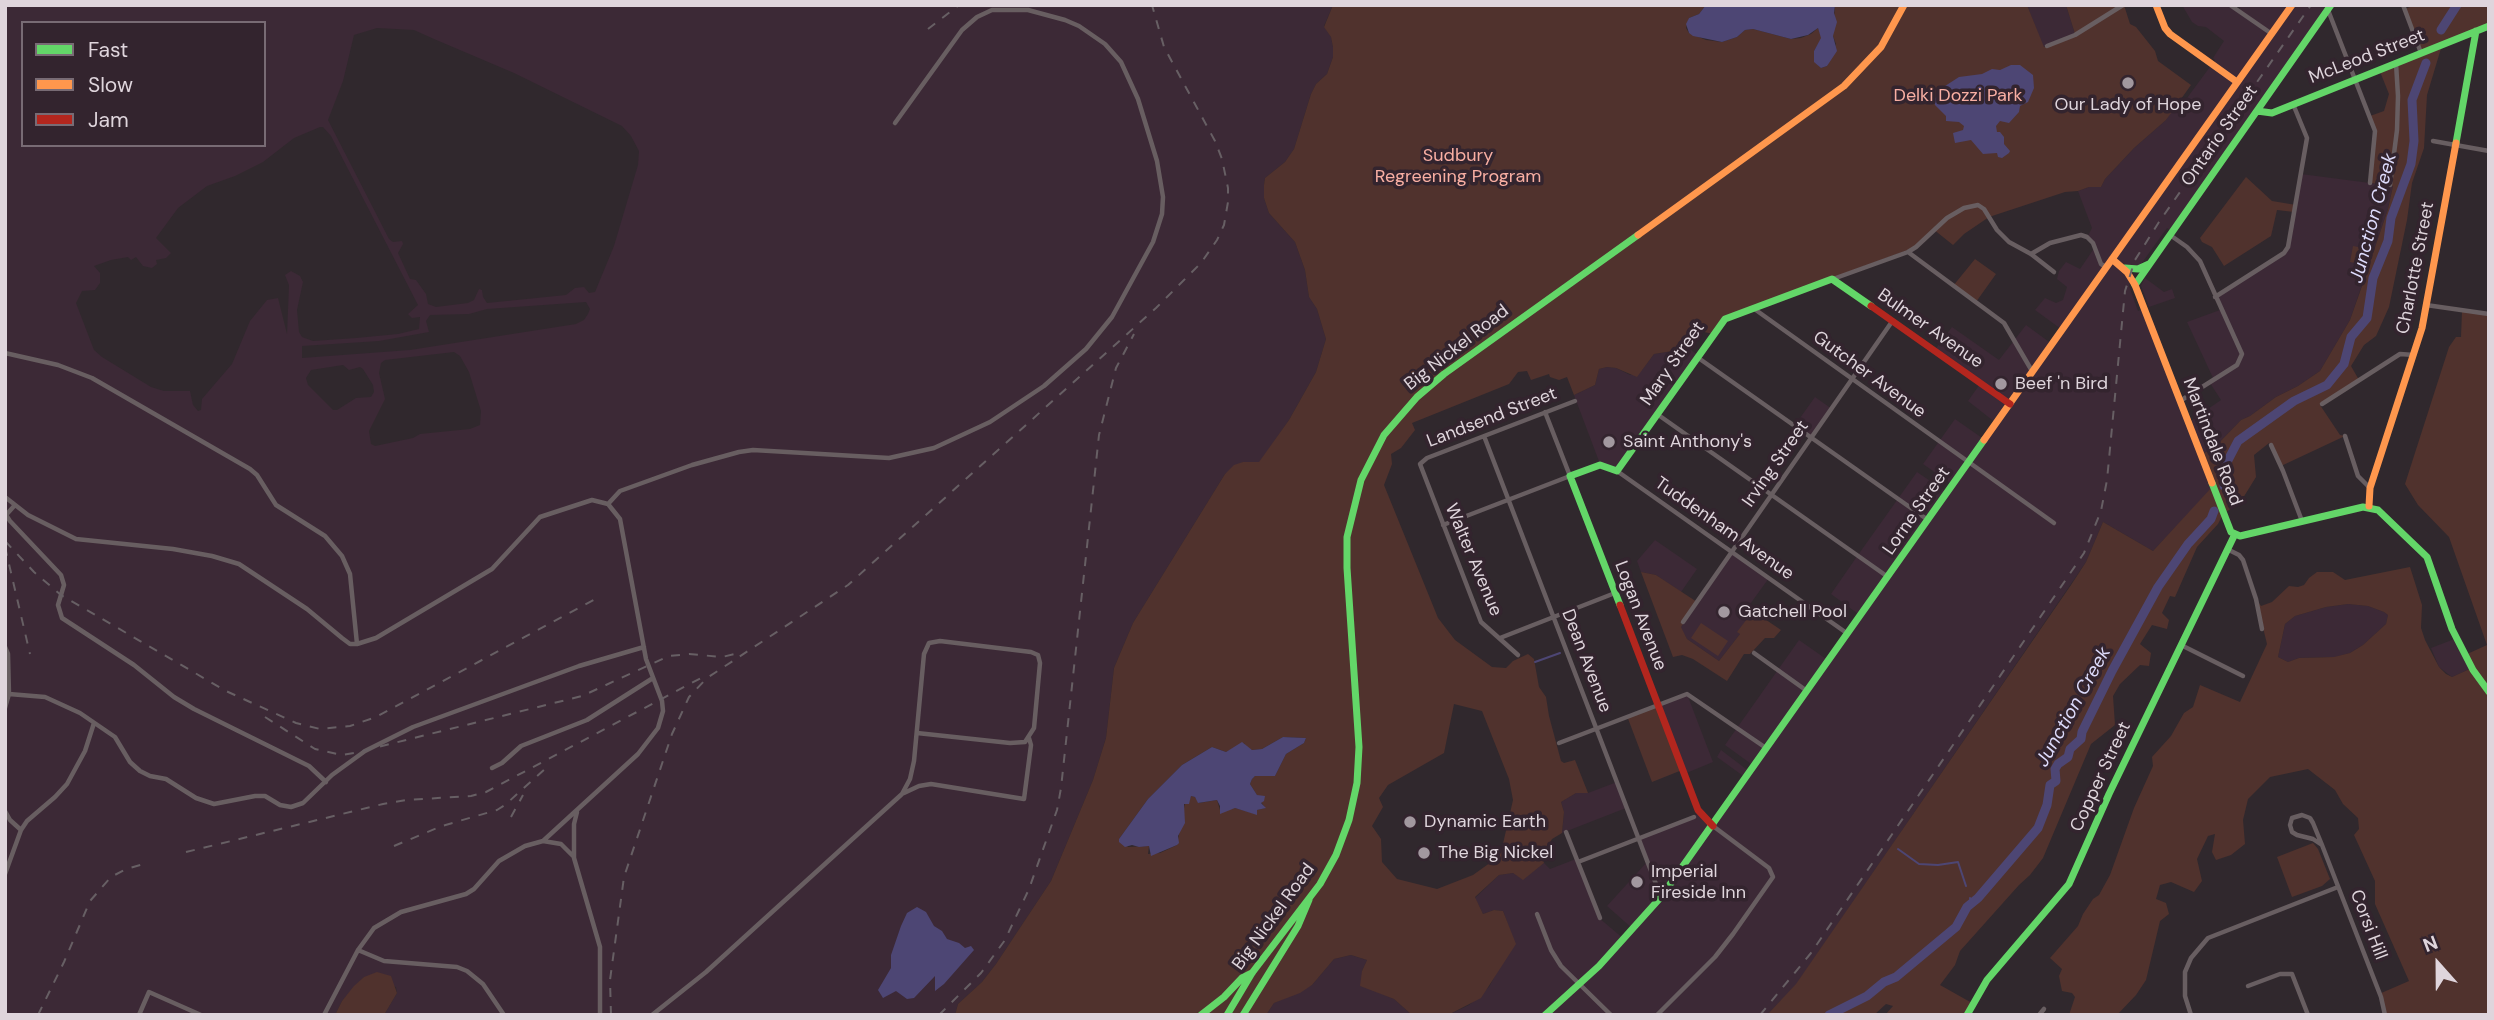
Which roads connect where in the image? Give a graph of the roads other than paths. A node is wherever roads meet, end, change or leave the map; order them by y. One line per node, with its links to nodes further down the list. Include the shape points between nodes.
1 (1905, 5): 115 (street, Big Nickel Road, via 1881,47 1844,86 1444,374 1384,435 1360,480 1347,537 1357,783 1340,844)
2 (2123, 5): 11 (street)
3 (2156, 5): 15 (street, via 2170,34)
4 (2230, 5): 10 (street)
5 (2292, 5): 10 (street, Lorne Street)
6 (2403, 5): 12 (street)
7 (2330, 8): 14 (street); 17 (street, Ontario Street)
8 (2488, 29): 9 (street, McLeod Street)
9 (2476, 31): 12 (street, McLeod Street); 20 (street, Charlotte Street)
10 (2272, 34): 15 (street, Lorne Street)
11 (2048, 46)
12 (2421, 53): 13 (street, McLeod Street)
13 (2396, 63): 14 (street, McLeod Street); 23 (street, via 2397,130)
14 (2355, 79): 16 (street, McLeod Street); 22 (street, via 2375,131)
15 (2237, 82): 27 (street, Lorne Street)
16 (2293, 103): 17 (street, McLeod Street, via 2268,113); 34 (street, via 2307,138 2288,247)
17 (2257, 111): 24 (street, Ontario Street)
18 (895, 123): 62 (street, via 962,30 992,10 1028,10 1065,20 1105,44 1121,62 1138,99 1163,197 1153,242 1112,317 1086,349 1044,386 990,422 934,448 889,458 739,452 620,491)
19 (2433, 141): 20 (street)
20 (2456, 145): 21 (street); 35 (street, Charlotte Street)
21 (2489, 151)
22 (2370, 183)
23 (2390, 185)
24 (2170, 234): 28 (street, Ontario Street); 34 (street, via 2197,257)
25 (1908, 253): 26 (street, Mary Street, via 1947,218 1978,205 2002,235); 32 (street, Mary Street); 42 (street, via 2004,323)
26 (2031, 254): 29 (street, via 2050,243 2081,235 2093,243); 31 (street)
27 (2112, 259): 29 (street, Lorne Street); 30 (street, Martindale Road)
28 (2151, 262): 30 (street, via 2138,269); 33 (street, Ontario Street)
29 (2106, 267): 42 (street, Lorne Street)
30 (2123, 268): 33 (street, Martindale Road)
31 (2054, 272)
32 (1832, 279): 36 (street, Mary Street); 38 (street, Bulmer Avenue)
33 (2135, 285): 45 (street, Martindale Road)
34 (2215, 297): 45 (street, via 2242,357 2237,365)
35 (2426, 305): 37 (street); 40 (street, Charlotte Street)
36 (1752, 308): 41 (street, Mary Street, via 1726,319); 43 (street, Gutcher Avenue)
37 (2489, 314)
38 (1891, 323): 43 (street, Irving Street); 46 (street, Bulmer Avenue)
39 (5, 353): 79 (street, via 92,378 257,475 276,505 325,536 342,556 350,575)
40 (2414, 355): 47 (street, via 2400,355); 58 (street, Charlotte Street)
41 (1697, 357): 49 (street, Mary Street); 52 (street)
42 (2033, 372): 46 (street, Lorne Street)
43 (1852, 380): 52 (street, Irving Street); 54 (street, Gutcher Avenue)
44 (1575, 401): 48 (street, Landsend Street)
45 (2180, 401): 69 (street, Martindale Road, via 2227,525)
46 (2010, 404): 54 (street, Lorne Street)
47 (2322, 404)
48 (1545, 412): 50 (street, Landsend Street); 57 (street, Logan Avenue)
49 (1657, 414): 56 (street, Mary Street); 59 (street)
50 (1484, 436): 55 (street, Landsend Street); 61 (street, Dean Avenue)
51 (2345, 436): 58 (street, via 2358,476)
52 (1812, 437): 59 (street, Irving Street); 65 (street)
53 (2271, 445): 66 (street)
54 (1970, 463): 65 (street, Lorne Street); 67 (street, Gutcher Avenue)
55 (1420, 464): 68 (street, Walter Avenue)
56 (1617, 471): 57 (street, via 1600,465); 71 (street, Tuddenham Avenue)
57 (1570, 476): 61 (street); 73 (street, Logan Avenue)
58 (2370, 488): 64 (street, Charlotte Street)
59 (1771, 494): 71 (street, Irving Street); 72 (street)
60 (5, 497): 63 (street)
61 (1508, 500): 68 (street); 74 (street, Dean Avenue)
62 (608, 504): 79 (street, via 592,500 540,517 492,569 376,638); 82 (street, via 624,533)
63 (15, 505): 79 (street, via 76,539 199,554 239,564 350,644); 99 (street, via 6,515 61,575 64,585 58,605 62,618 184,703 309,766)
64 (2369, 506): 66 (street); 88 (street, via 2383,513 2425,553 2452,629)
65 (1929, 521): 72 (street, Lorne Street)
66 (2302, 521): 69 (street)
67 (2054, 523)
68 (1443, 524): 78 (street, Walter Avenue, via 1479,618)
69 (2235, 534): 70 (street, Copper Street)
70 (2229, 550): 76 (street, via 2243,560); 80 (street, Copper Street)
71 (1731, 551): 75 (street, Irving Street); 77 (street, Tuddenham Avenue)
72 (1889, 578): 77 (street, Lorne Street)
73 (1615, 593): 74 (street); 90 (street, Logan Avenue)
74 (1553, 617): 78 (street); 93 (street, Dean Avenue)
75 (1683, 621)
76 (2262, 629)
77 (1848, 635): 87 (street, Lorne Street)
78 (1499, 638): 84 (street, Walter Avenue)
79 (357, 644)
80 (2182, 646): 85 (street); 135 (street, Copper Street, via 2068,884 1987,980)
81 (5, 647): 89 (street)
82 (644, 647): 86 (street); 99 (street, via 413,727 365,751)
83 (1754, 653): 87 (street)
84 (1518, 655)
85 (2243, 676)
86 (653, 678): 98 (street, via 587,720 521,746); 102 (street, via 662,701 658,727 638,754)
87 (1808, 691): 97 (street, Lorne Street)
88 (2489, 692)
89 (9, 694): 91 (street); 92 (street, via 52,699)
90 (1657, 704): 93 (street); 97 (street, via 1690,695); 104 (street, Logan Avenue, via 1698,810)
91 (5, 708)
92 (94, 723): 99 (street, via 115,737 140,771 214,804 265,796 297,807); 105 (street, via 67,784)
93 (1597, 728): 96 (street); 107 (street, Dean Avenue)
94 (917, 733): 95 (street, via 1018,743); 95 (street, via 925,649 940,641 1037,653 1034,728); 100 (street, via 912,771)
95 (1029, 738): 100 (street, via 1024,799 931,784)
96 (1559, 743)
97 (1768, 749): 104 (street, Lorne Street)
98 (492, 768)
99 (326, 782)
100 (902, 794): 128 (street, via 706,972)
101 (5, 811): 105 (street)
102 (577, 811): 108 (street); 110 (street)
103 (1694, 817): 107 (street)
104 (1713, 826): 114 (street, Lorne Street); 134 (street, via 1769,868 1773,877 1734,934)
105 (21, 830): 112 (street)
106 (1566, 832): 111 (street)
107 (1638, 838): 111 (street); 114 (street, Dean Avenue)
108 (543, 841): 110 (street, via 561,844); 118 (street, via 499,861 466,894 388,918)
109 (2322, 845): 109 (street, Corsi Hill, via 2292,832 2292,818 2310,818); 113 (street, Corsi Hill)
110 (574, 858): 127 (street, via 600,947)
111 (1578, 862): 117 (street)
112 (5, 874)
113 (2338, 887): 137 (street, via 2208,938 2190,958 2185,972); 139 (street, Corsi Hill)
114 (1661, 897): 120 (street, Lorne Street)
115 (1309, 900): 119 (street, Big Nickel Road); 131 (street)
116 (1537, 914): 120 (street, via 1556,958)
117 (1600, 918)
118 (358, 950): 125 (street); 126 (street, via 384,961 467,971 480,981)
119 (1252, 973): 129 (street); 130 (street, Big Nickel Road)
120 (1580, 984): 132 (street, Lorne Street); 133 (street)
121 (2248, 986): 138 (street, via 2292,974)
122 (2044, 1009): 136 (street)
123 (139, 1015): 124 (street, via 149,992)
124 (201, 1015)
125 (324, 1015)
126 (504, 1015)
127 (600, 1015)
128 (652, 1015)
129 (1200, 1015)
130 (1227, 1015)
131 (1243, 1015)
132 (1545, 1015)
133 (1611, 1015)
134 (1657, 1015)
135 (1967, 1015)
136 (2039, 1015)
137 (2191, 1015)
138 (2308, 1015)
139 (2385, 1015)

